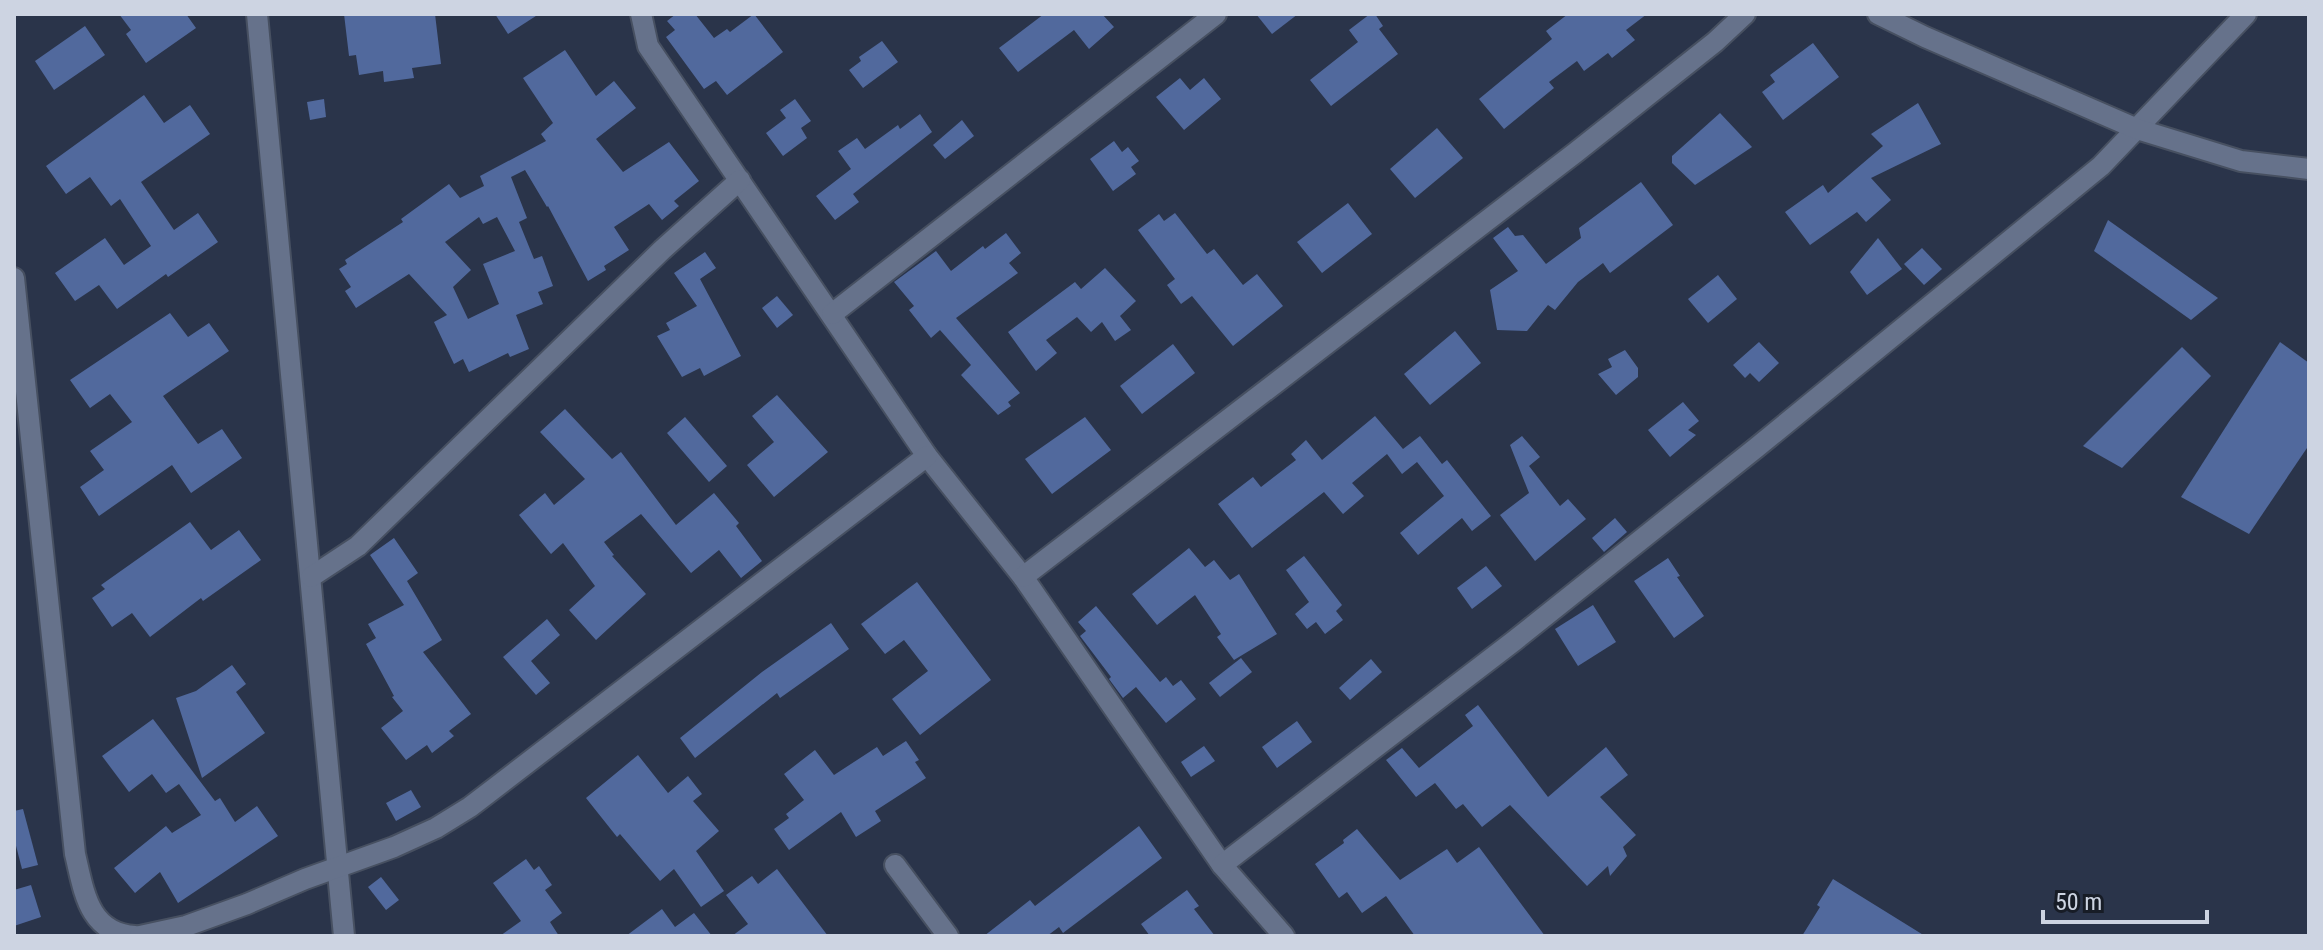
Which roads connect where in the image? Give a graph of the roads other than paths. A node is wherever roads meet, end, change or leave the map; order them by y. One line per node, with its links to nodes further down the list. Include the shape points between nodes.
1 (257, 14): 13 (street)
2 (641, 14): 9 (street, via 648,46)
3 (1216, 14): 11 (street)
4 (1745, 14): 14 (street, via 1540,181)
5 (1878, 14): 7 (street)
6 (2246, 14): 7 (street)
7 (2137, 129): 8 (street, via 2241,161); 16 (street, via 2101,166 1756,448)
8 (2309, 169)
9 (740, 180): 11 (street); 13 (street, via 358,546)
10 (14, 278): 18 (street, via 75,854 86,902 96,916 121,935)
11 (832, 314): 12 (street)
12 (927, 456): 14 (street); 17 (street, via 470,807 436,828)
13 (311, 577): 17 (street)
14 (1023, 577): 16 (street)
15 (895, 865): 20 (street)
16 (1222, 865): 21 (street)
17 (338, 867): 18 (street, via 186,926); 19 (street)
18 (137, 936)
19 (344, 936)
20 (948, 936)
21 (1284, 936)

